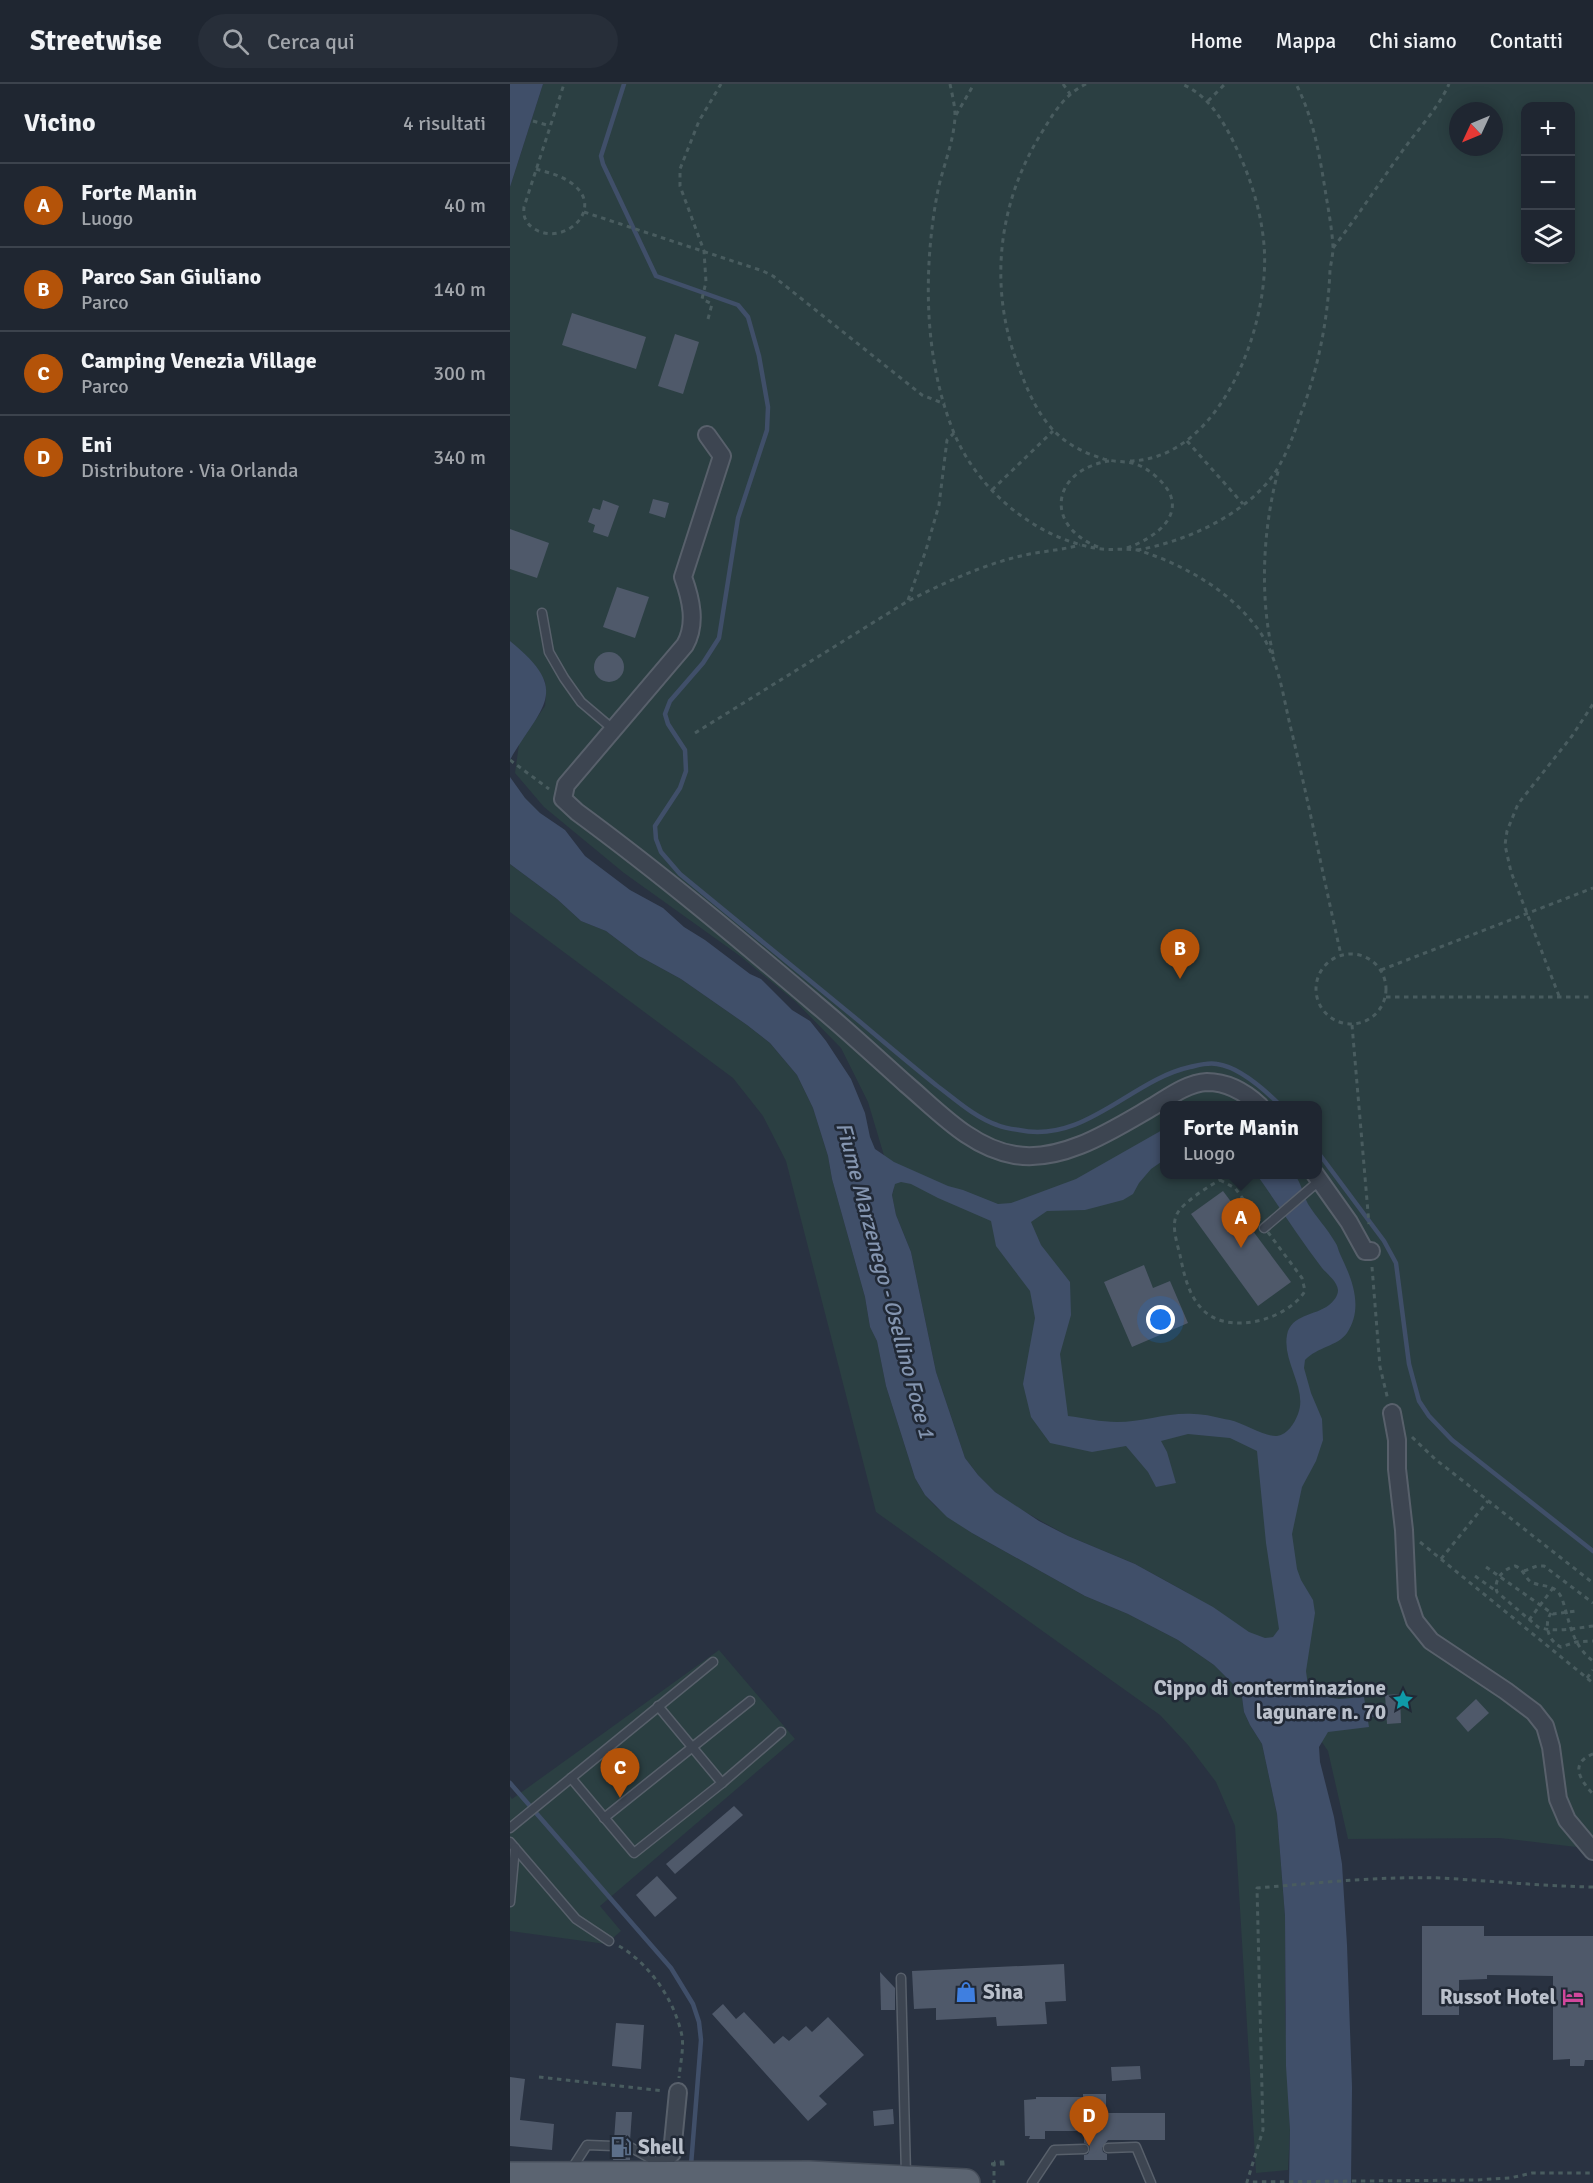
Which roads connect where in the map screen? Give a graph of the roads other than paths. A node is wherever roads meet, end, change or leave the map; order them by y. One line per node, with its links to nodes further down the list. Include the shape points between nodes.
1 (707, 435): 3 (street, via 722,456 683,577 690,594 691,636)
2 (542, 614): 3 (lane, via 549,652 564,678 581,702)
3 (614, 730): 6 (street, via 566,785 563,799 741,940 960,1130 985,1145 1016,1155 1047,1154 1112,1130)
4 (1162, 1101): 5 (street, via 1206,1082 1225,1084)
5 (1253, 1101)
6 (1160, 1102)
7 (1314, 1182): 8 (lane); 9 (street, via 1349,1222 1365,1251)
8 (1264, 1228)
9 (1371, 1251)
10 (1392, 1413): 21 (street, via 1407,1596 1415,1621 1431,1641 1506,1691 1534,1712 1545,1726 1558,1799 1567,1821)
11 (713, 1662): 13 (lane)
12 (750, 1701): 15 (lane)
13 (658, 1706): 15 (lane); 16 (lane)
14 (781, 1732): 17 (lane)
15 (692, 1747): 17 (lane); 18 (lane)
16 (570, 1778): 18 (lane); 19 (lane)
17 (722, 1783): 18 (lane, via 634,1853)
18 (604, 1818)
19 (510, 1828)
20 (513, 1845): 22 (lane); 23 (lane, via 576,1919)
21 (1593, 1851)
22 (510, 1902)
23 (609, 1941)
24 (901, 1978): 33 (lane)
25 (678, 2092): 30 (street, via 672,2153)
26 (614, 2146): 32 (lane, via 587,2145)
27 (630, 2147): 30 (lane, via 655,2161)
28 (1108, 2148): 36 (lane, via 1136,2147)
29 (1084, 2149): 35 (lane, via 1054,2150)
30 (661, 2173): 32 (main road); 33 (main road)
31 (510, 2176): 32 (main road)
32 (566, 2176)
33 (905, 2179): 34 (main road)
34 (966, 2183)
35 (1032, 2183)
36 (1151, 2183)

